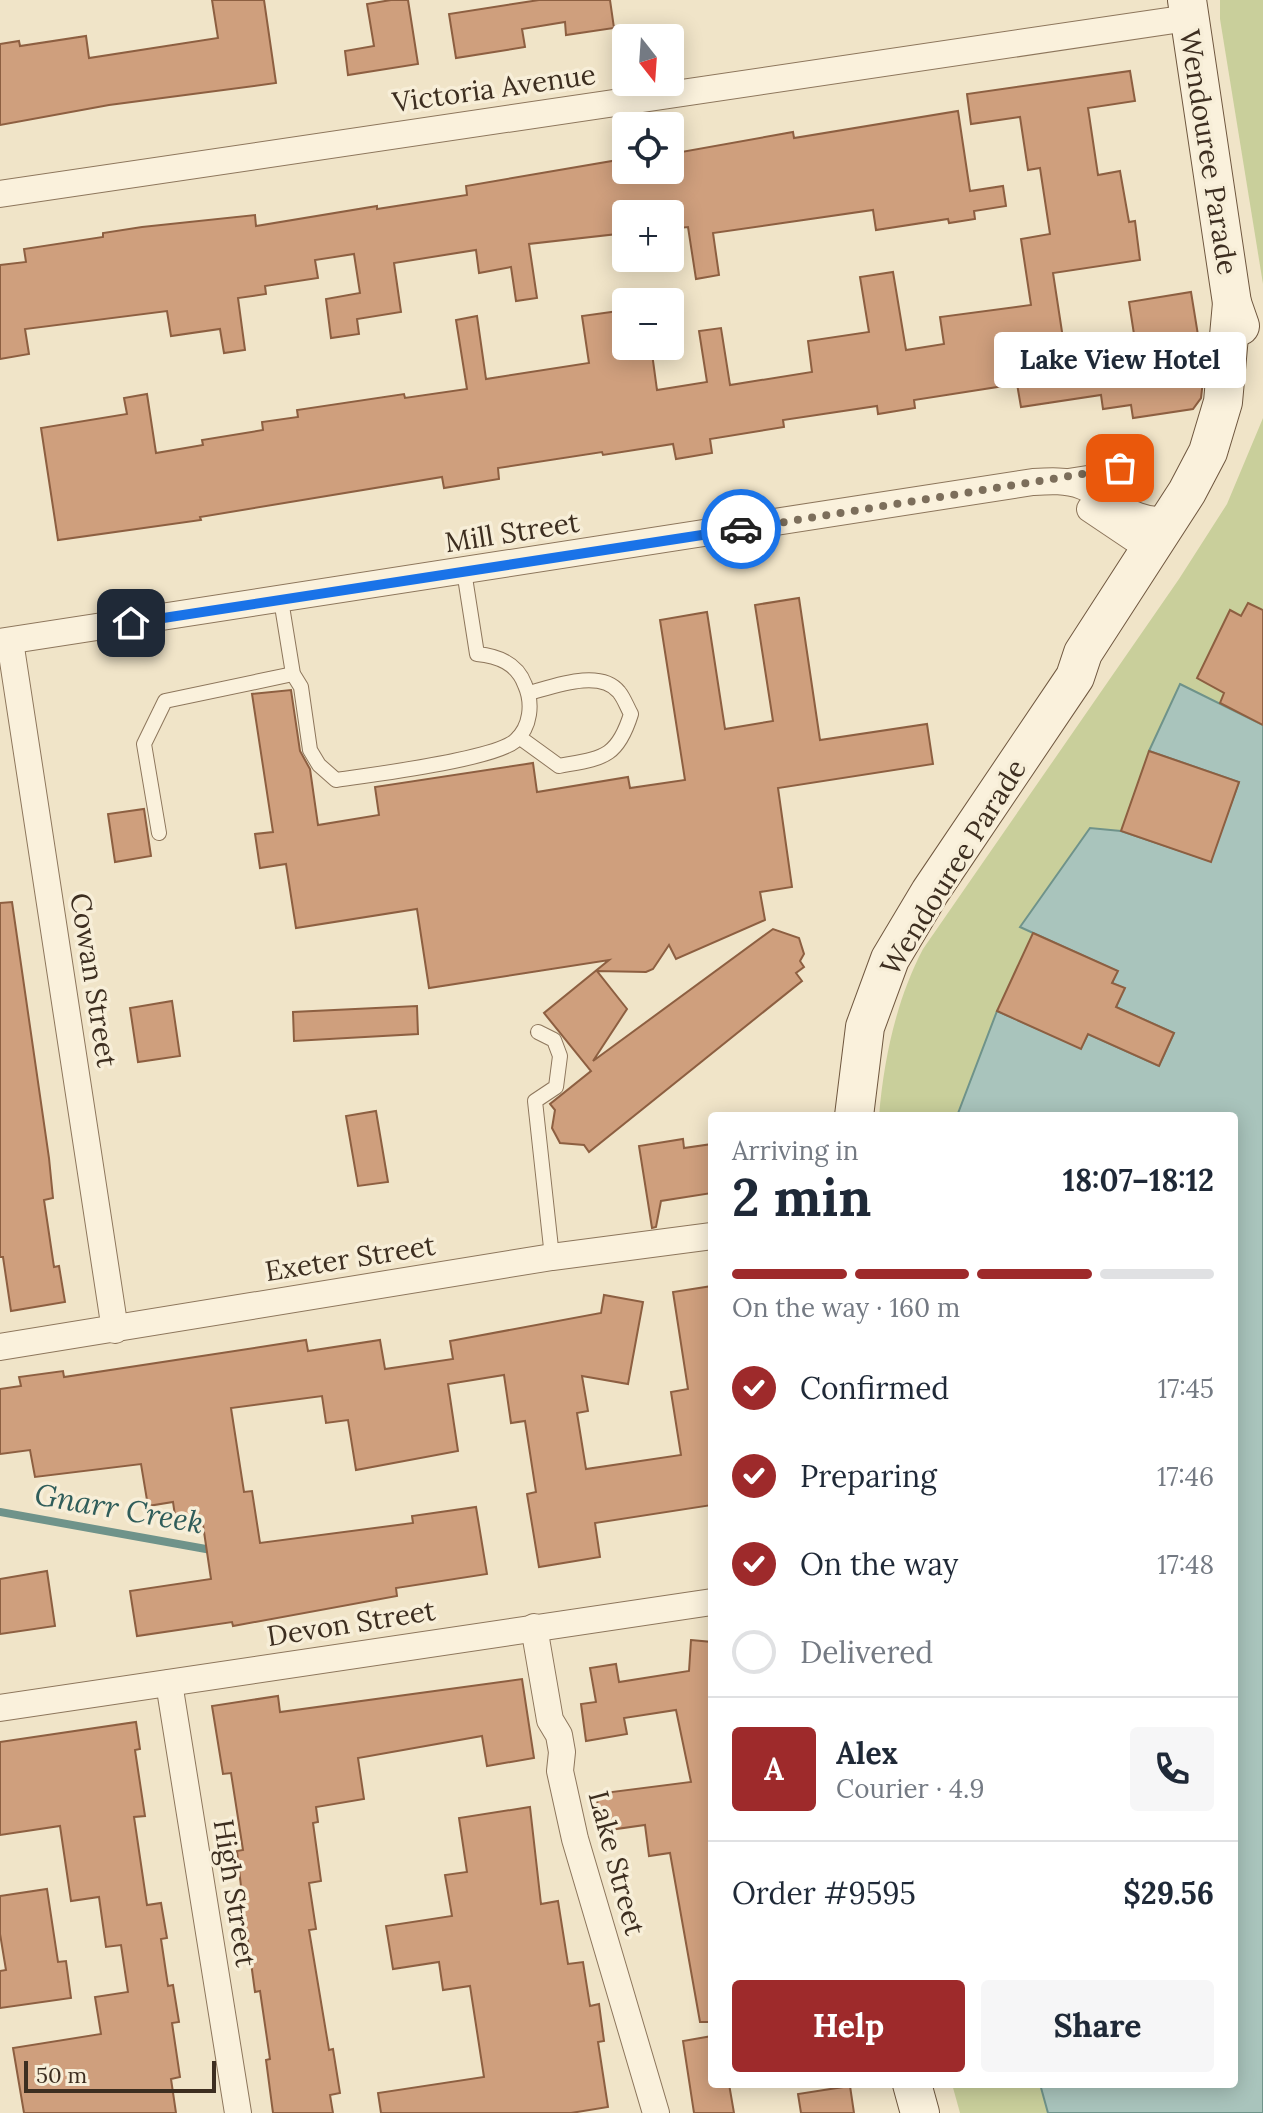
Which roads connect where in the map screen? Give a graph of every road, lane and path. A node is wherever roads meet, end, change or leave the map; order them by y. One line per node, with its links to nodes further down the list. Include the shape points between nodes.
1 (1187, 9): 2 (street, Victoria Avenue); 5 (street, Wendouree Parade, via 1232,303 1218,424)
2 (0, 194)
3 (1120, 468): 4 (lane)
4 (1033, 482): 5 (street); 6 (street, Mill Street)
5 (1165, 538): 14 (street, Wendouree Parade, via 1083,653 1075,677 890,959 865,1027)
6 (464, 571): 7 (street, Mill Street); 10 (lane, via 477,654 517,669)
7 (281, 600): 8 (street, Mill Street); 9 (lane)
8 (5, 642): 17 (street, Cowan Street)
9 (293, 674): 11 (lane, via 301,687 310,750 336,780 473,756); 12 (lane, via 165,701 144,744)
10 (529, 693): 11 (lane, via 530,711); 11 (lane, via 598,681 618,690 631,714 623,740 601,758 559,766)
11 (519, 737)
12 (159, 833)
13 (538, 1032): 16 (lane, via 554,1040 560,1056 556,1087 535,1101)
14 (854, 1112)
15 (708, 1237): 16 (street, Exeter Street)
16 (552, 1257): 17 (street, Exeter Street)
17 (115, 1330): 18 (street, Exeter Street)
18 (0, 1347)
19 (708, 1603): 20 (street, Devon Street)
20 (534, 1627): 21 (street, Devon Street); 25 (street, Lake Street, via 550,1720 559,1735 560,1771 575,1839)
21 (169, 1683): 22 (street, Devon Street); 24 (street, High Street)
22 (0, 1708)
23 (913, 2088): 26 (street)
24 (238, 2113)
25 (656, 2113)
26 (920, 2113)

